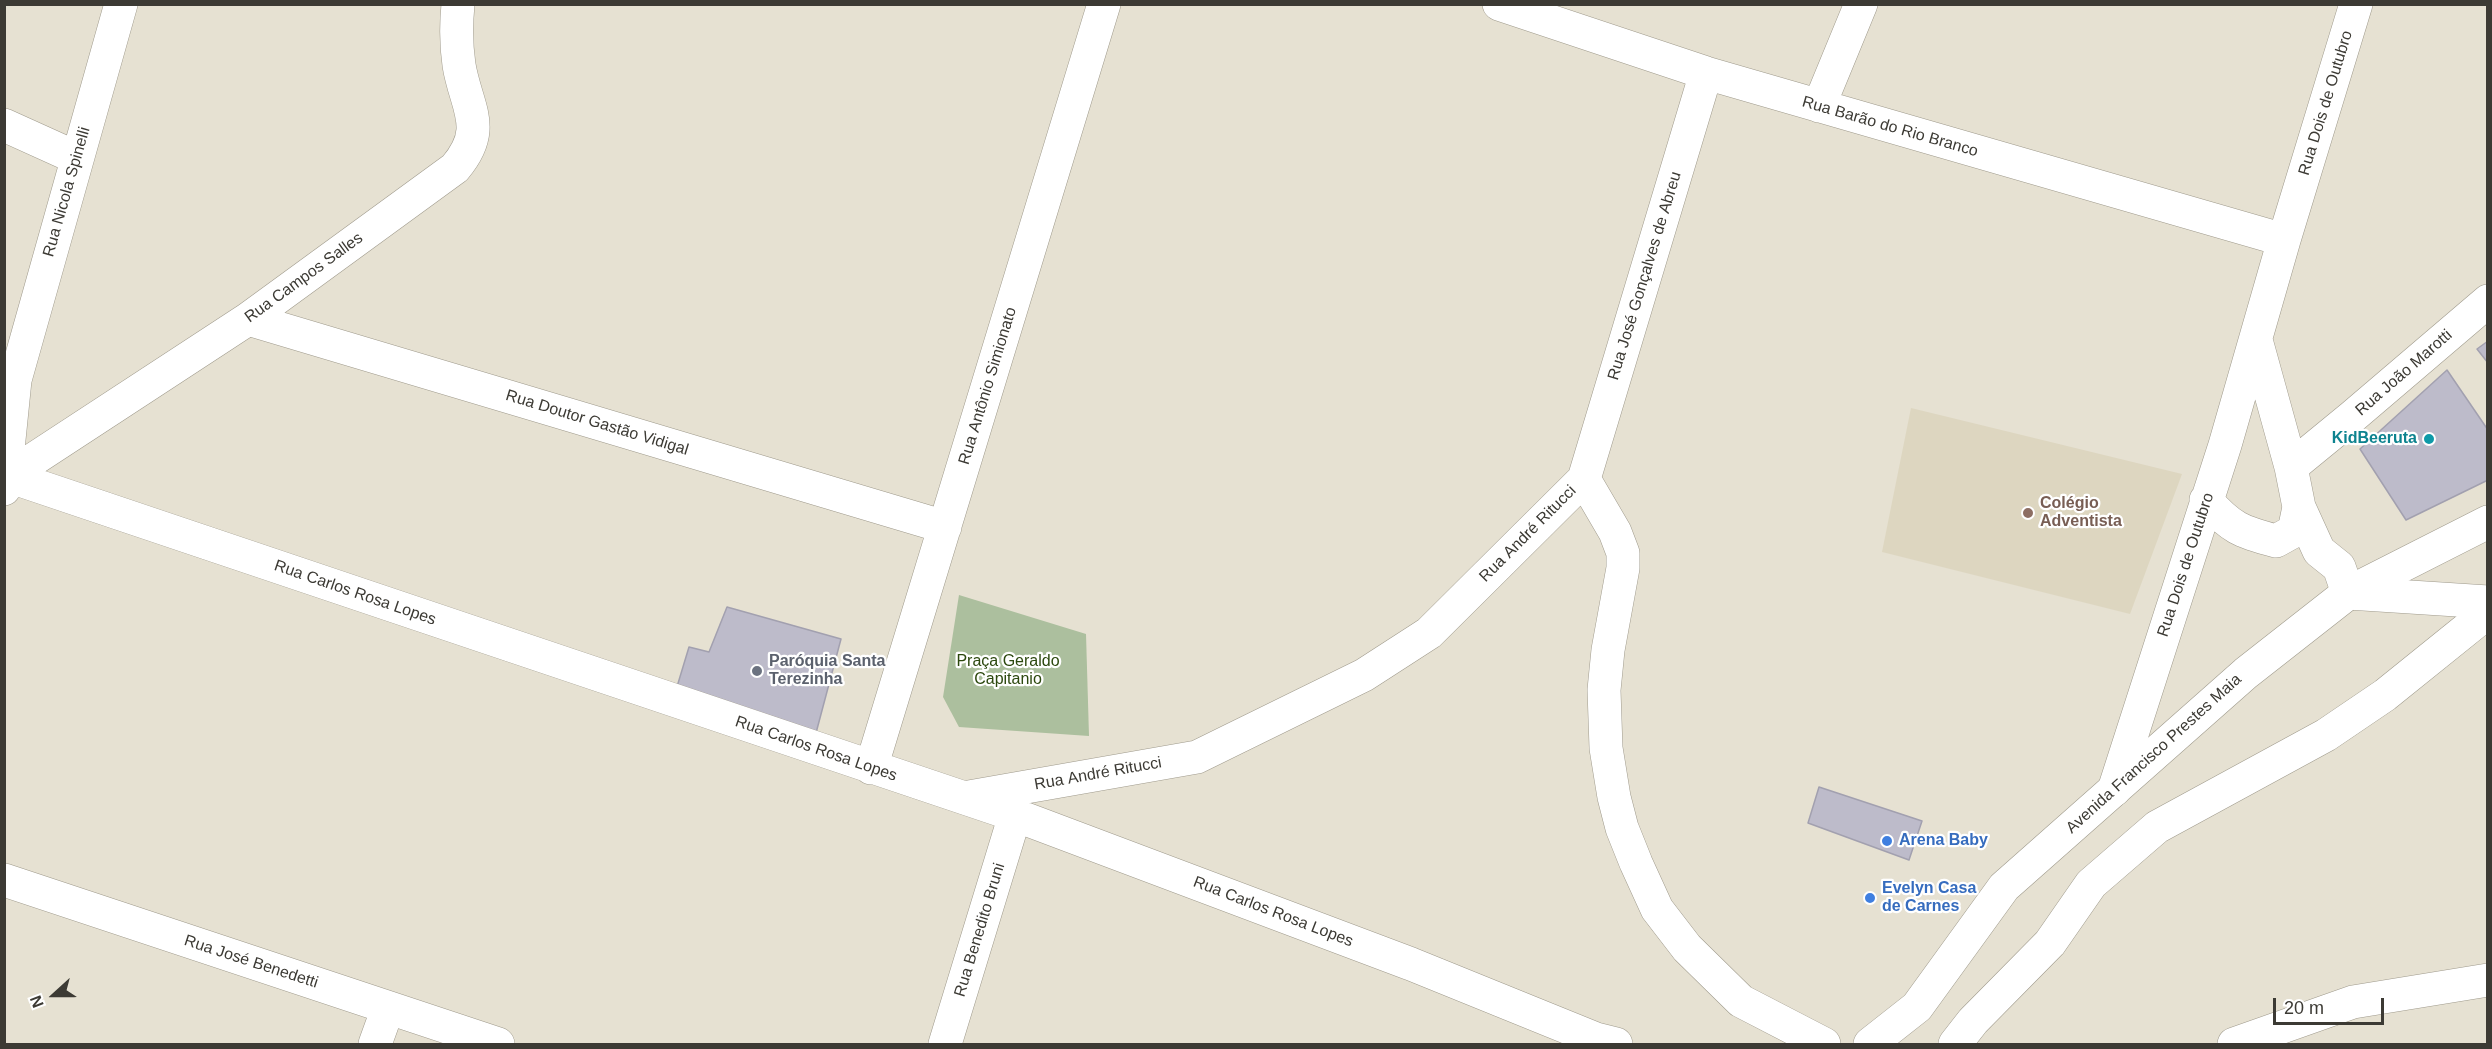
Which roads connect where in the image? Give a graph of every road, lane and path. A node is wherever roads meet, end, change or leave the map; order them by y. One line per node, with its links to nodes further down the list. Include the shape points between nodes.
1 (121, 4): 10 (street, Rua Nicola Spinelli)
2 (458, 4): 13 (street, Rua Campos Salles, via 459,65 474,124 466,156 433,185)
3 (1104, 4): 24 (street, Rua Antônio Simionato)
4 (1499, 4): 7 (street, Rua Barão do Rio Branco)
5 (1861, 4): 8 (street)
6 (2356, 4): 11 (street, Rua Dois de Outubro)
7 (1706, 73): 8 (street, Rua Barão do Rio Branco); 19 (street, Rua José Gonçalves de Abreu)
8 (1819, 106): 11 (street, Rua Barão do Rio Branco)
9 (4, 125): 10 (street)
10 (77, 158): 15 (street, Rua Nicola Spinelli)
11 (2284, 240): 14 (street, Rua Dois de Outubro)
12 (2487, 301): 18 (street, Rua João Marotti)
13 (248, 319): 20 (street, Rua Campos Salles); 24 (street, Rua Doutor Gastão Vidigal)
14 (2256, 340): 16 (street); 17 (street, Rua Dois de Outubro)
15 (10, 390): 20 (street, Rua Nicola Spinelli)
16 (2280, 426): 17 (street, via 2267,416 2246,421); 18 (street)
17 (2225, 445): 21 (street, Rua Dois de Outubro)
18 (2291, 467): 22 (street)
19 (1584, 479): 30 (street, Rua André Ritucci, via 1429,633 1364,675 1197,756); 39 (street, Rua André Ritucci, via 1623,553 1604,690 1606,748 1622,828 1636,863 1657,909 1687,948 1741,1001)
20 (6, 480): 28 (street, Rua Carlos Rosa Lopes)
21 (2206, 500): 22 (street, via 2223,520 2242,532 2277,541 2294,531); 29 (street, Rua Dois de Outubro)
22 (2299, 507): 25 (street, via 2319,551 2338,567)
23 (2487, 522): 25 (street, Avenida Francisco Prestes Maia)
24 (945, 527): 28 (street, Rua Antônio Simionato)
25 (2348, 593): 26 (street); 29 (street, Avenida Francisco Prestes Maia, via 2246,673)
26 (2487, 602)
27 (2487, 612): 41 (street, via 2385,695 2326,735 2157,827 2091,884 2050,943)
28 (871, 768): 30 (street, Rua Carlos Rosa Lopes)
29 (2114, 790): 40 (street, Avenida Francisco Prestes Maia, via 2004,887 1917,1007)
30 (965, 798): 31 (street, Rua Carlos Rosa Lopes)
31 (1015, 815): 37 (street, Rua Benedito Bruni); 38 (street, Rua Carlos Rosa Lopes)
32 (4, 880): 34 (street, Rua José Benedetti)
33 (2487, 980): 42 (street, via 2353,1002)
34 (388, 1008): 35 (street); 36 (street, Rua José Benedetti)
35 (375, 1044)
36 (498, 1044)
37 (945, 1044)
38 (1616, 1044)
39 (1824, 1044)
40 (1870, 1044)
41 (1955, 1044)
42 (2234, 1044)

